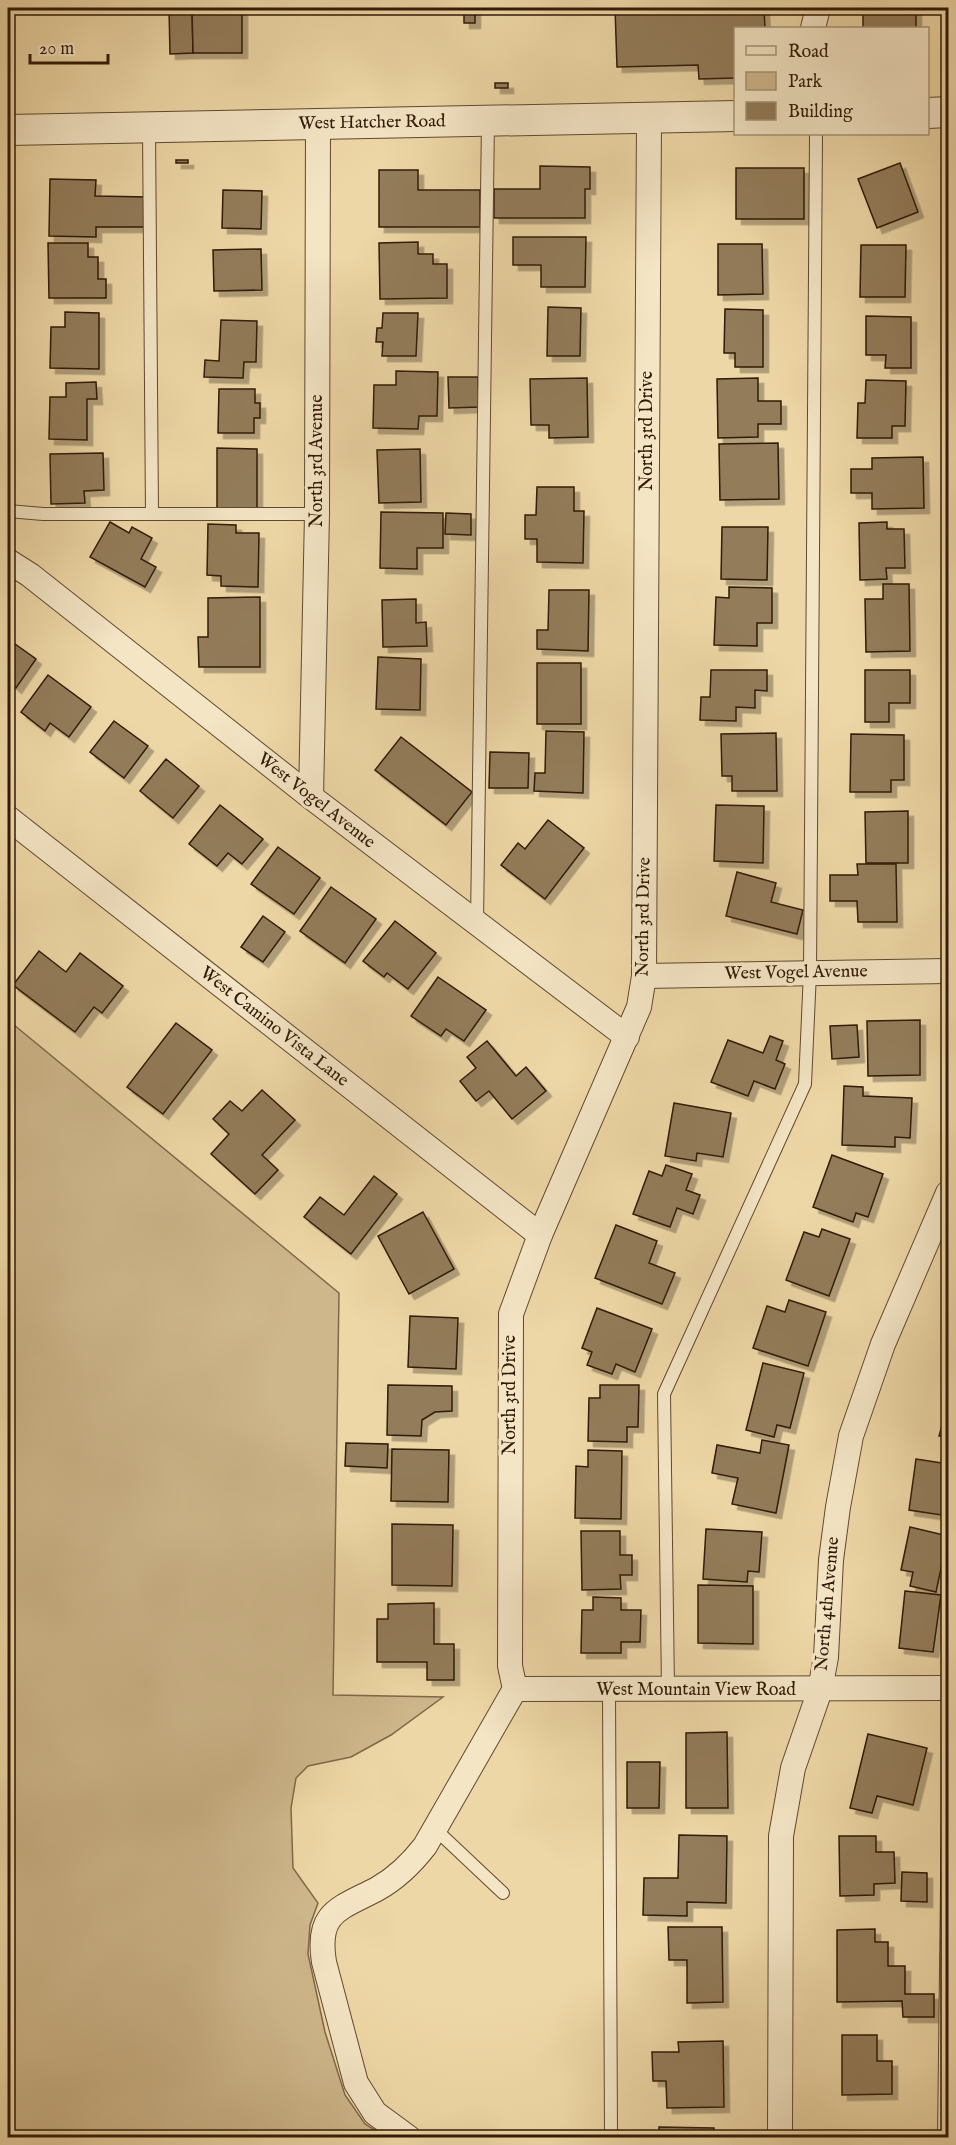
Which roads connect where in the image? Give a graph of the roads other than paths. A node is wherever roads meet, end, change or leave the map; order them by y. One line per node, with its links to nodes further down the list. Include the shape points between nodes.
1 (818, 8): 2 (street)
2 (813, 27)
3 (948, 112): 4 (street)
4 (929, 113)
5 (734, 116): 6 (street, West Hatcher Road)
6 (649, 118): 7 (street, West Hatcher Road); 21 (street, North 3rd Drive)
7 (488, 121): 8 (street, West Hatcher Road); 18 (lane)
8 (318, 124): 9 (street, West Hatcher Road); 14 (street, North 3rd Avenue)
9 (149, 127): 10 (street, West Hatcher Road); 13 (lane)
10 (8, 130)
11 (816, 135): 20 (lane)
12 (8, 511): 13 (lane)
13 (152, 514): 14 (lane)
14 (317, 514): 16 (street, North 3rd Avenue)
15 (8, 561): 16 (street, West Vogel Avenue)
16 (311, 798): 18 (street, West Vogel Avenue)
17 (8, 818): 24 (street, West Camino Vista Lane)
18 (477, 924): 22 (street, West Vogel Avenue)
19 (948, 971): 20 (street, West Vogel Avenue)
20 (810, 972): 21 (street, West Vogel Avenue); 28 (lane, via 805,1083 664,1394)
21 (644, 976): 22 (street, North 3rd Drive, via 639,1007)
22 (627, 1037): 24 (street, North 3rd Drive)
23 (948, 1193): 29 (street, North 4th Avenue, via 883,1344 851,1436 831,1560 826,1657)
24 (540, 1235): 26 (street, North 3rd Drive, via 511,1314 510,1654)
25 (948, 1688): 29 (street, West Mountain View Road)
26 (515, 1689): 27 (street, West Mountain View Road); 31 (street)
27 (609, 1689): 28 (street, West Mountain View Road); 34 (lane)
28 (668, 1689): 29 (street, West Mountain View Road)
29 (820, 1690): 35 (street, North 4th Avenue, via 793,1768 781,1836)
30 (948, 1805): 36 (lane)
31 (434, 1828): 32 (lane); 33 (street, via 407,1869 329,1916 322,1946 356,2083 375,2112)
32 (503, 1893)
33 (409, 2138)
34 (611, 2138)
35 (780, 2138)
36 (944, 2138)

